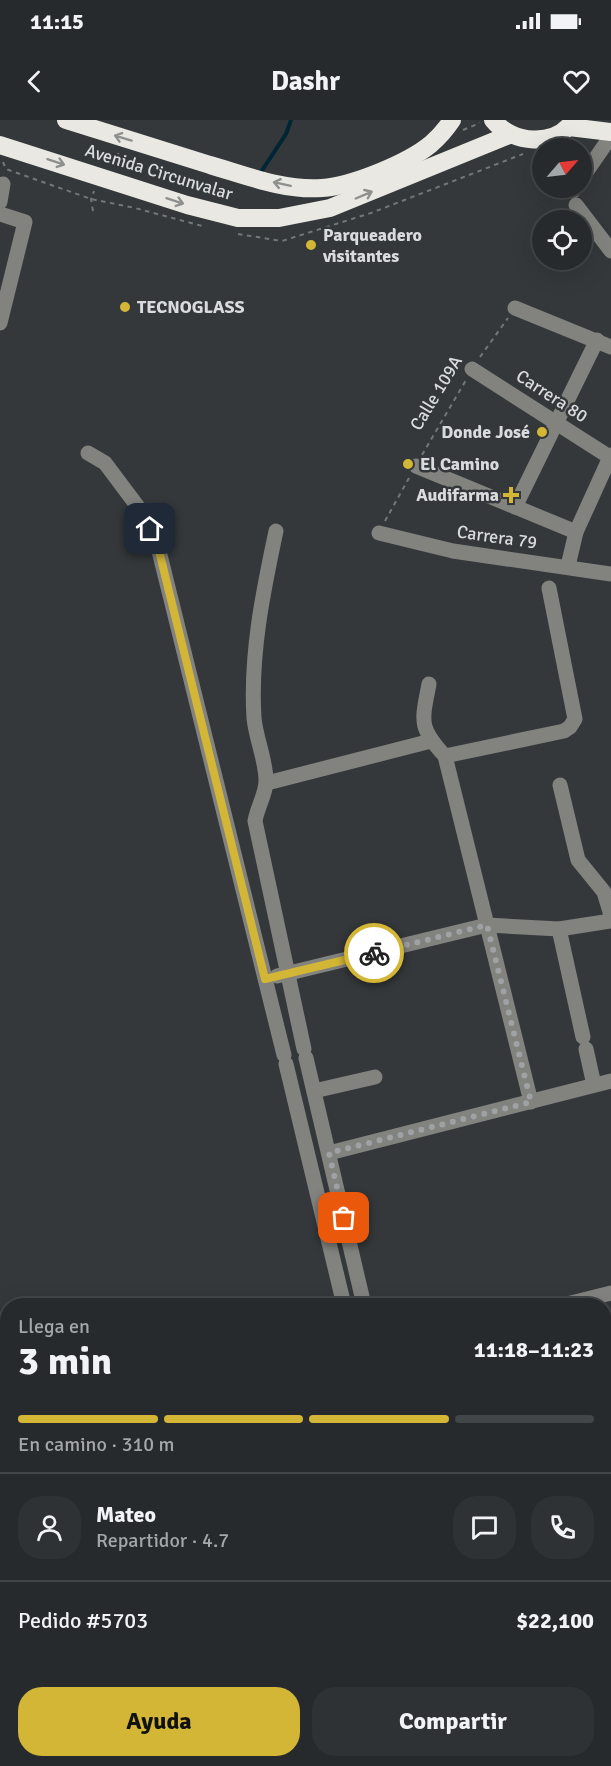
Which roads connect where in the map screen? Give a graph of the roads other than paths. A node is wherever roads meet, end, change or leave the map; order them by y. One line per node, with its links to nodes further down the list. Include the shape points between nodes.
1 (66, 120): 4 (highway, Avenida Circunvalar, one-way to 1, via 429,146 390,166 357,181 321,188 239,174)
2 (493, 120): 6 (highway)
3 (571, 124): 5 (highway); 6 (highway, via 546,138)
4 (454, 127)
5 (611, 134): 8 (street)
6 (509, 135): 7 (highway, Avenida Circunvalar, one-way to 6, via 187,205 238,218 279,218 330,208)
7 (0, 145)
8 (592, 164)
9 (3, 184): 11 (street)
10 (577, 198): 13 (street)
11 (0, 202)
12 (0, 214): 15 (street, via 25,222)
13 (611, 251)
14 (515, 308): 16 (street)
15 (0, 323)
16 (604, 343): 18 (street)
17 (472, 369): 18 (street, Carrera 80)
18 (557, 422): 20 (street, Carrera 80); 22 (street)
19 (88, 453): 39 (street, via 105,464 141,511 158,547)
20 (611, 456): 24 (street)
21 (416, 466): 22 (street)
22 (515, 507): 24 (street)
23 (276, 531): 32 (street, via 262,598 255,668 254,719)
24 (576, 532): 26 (street)
25 (379, 533): 26 (street, Carrera 79, via 453,551)
26 (568, 566): 27 (street, Carrera 79)
27 (611, 574)
28 (549, 588): 31 (street, via 575,719 564,731)
29 (429, 684): 30 (street, via 422,718)
30 (431, 741): 31 (street); 32 (street)
31 (445, 756): 36 (street)
32 (267, 783): 38 (street, via 255,821)
33 (560, 784): 34 (street, via 578,860 608,898)
34 (611, 915)
35 (611, 921): 37 (street)
36 (487, 925): 37 (street); 38 (street); 44 (street)
37 (559, 929): 42 (street)
38 (287, 974): 39 (street); 43 (street)
39 (265, 979): 47 (street)
40 (375, 1077): 43 (street)
41 (611, 1081): 42 (street)
42 (594, 1085): 44 (street)
43 (314, 1090): 45 (street)
44 (531, 1102): 45 (street)
45 (329, 1153): 48 (street)
46 (611, 1293): 49 (street)
47 (342, 1298)
48 (362, 1298)
49 (591, 1298)

